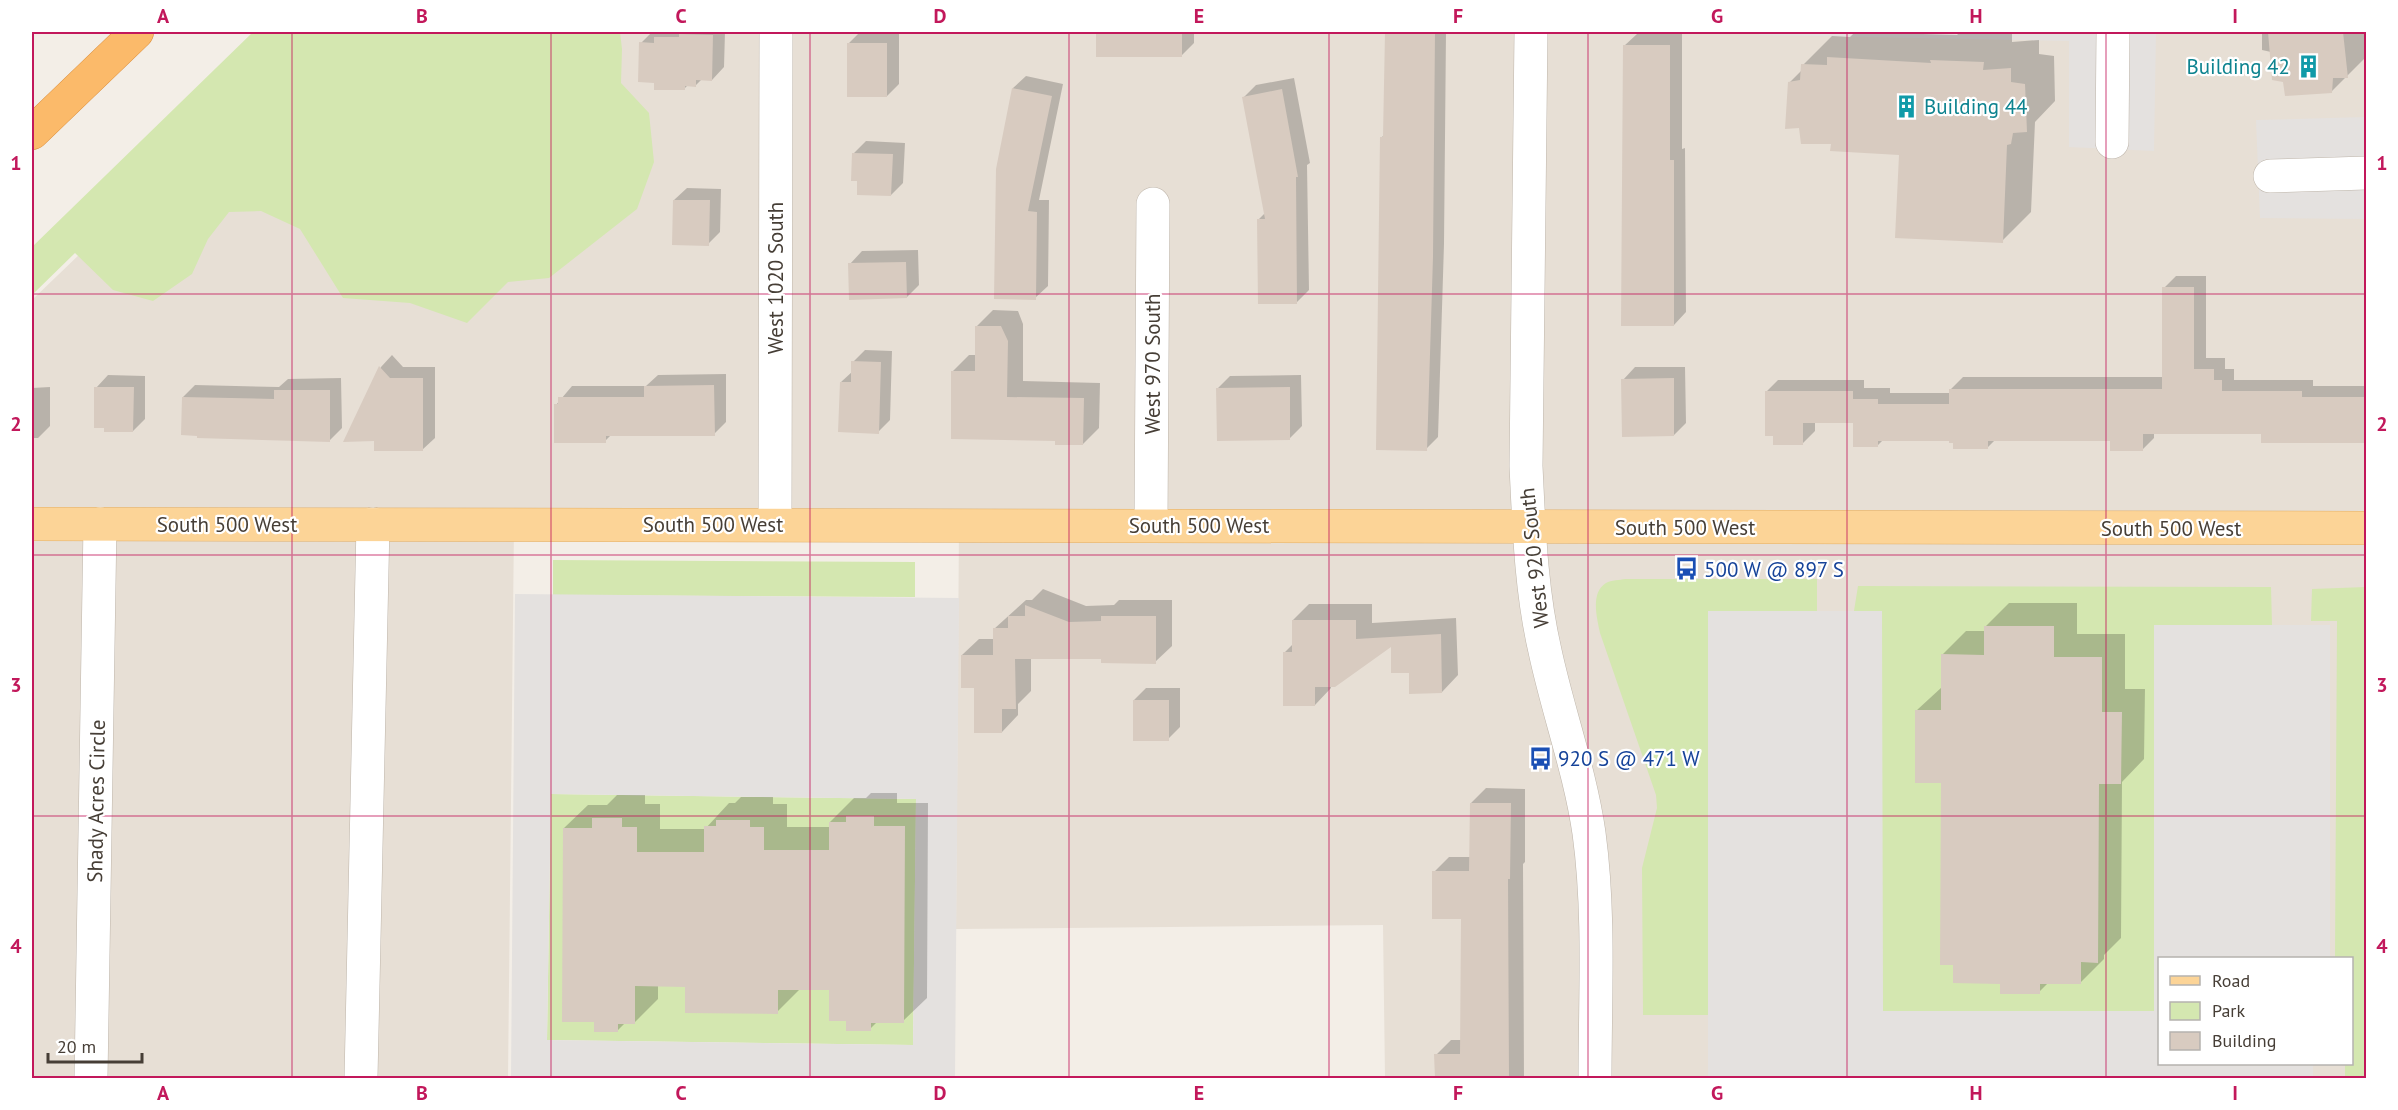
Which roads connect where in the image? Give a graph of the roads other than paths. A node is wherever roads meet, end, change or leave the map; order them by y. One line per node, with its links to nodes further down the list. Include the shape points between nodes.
1 (137, 32): 5 (highway)
2 (776, 32): 13 (street, West 1020 South)
3 (1531, 32): 15 (street, West 920 South, via 1526,466)
4 (2113, 32): 6 (street)
5 (32, 133)
6 (2112, 142)
7 (2367, 172): 8 (street)
8 (2270, 176)
9 (1153, 204): 14 (street, West 970 South)
10 (32, 524): 11 (main road, South 500 West)
11 (100, 524): 12 (main road, South 500 West); 17 (street, Shady Acres Circle)
12 (373, 524): 13 (main road, South 500 West); 18 (street)
13 (775, 524): 14 (main road, South 500 West)
14 (1151, 525): 15 (main road, South 500 West)
15 (1529, 527): 16 (main road, South 500 West); 19 (street, West 920 South, via 1545,652 1581,793 1593,865)
16 (2367, 528)
17 (92, 1078)
18 (361, 1078)
19 (1595, 1078)

